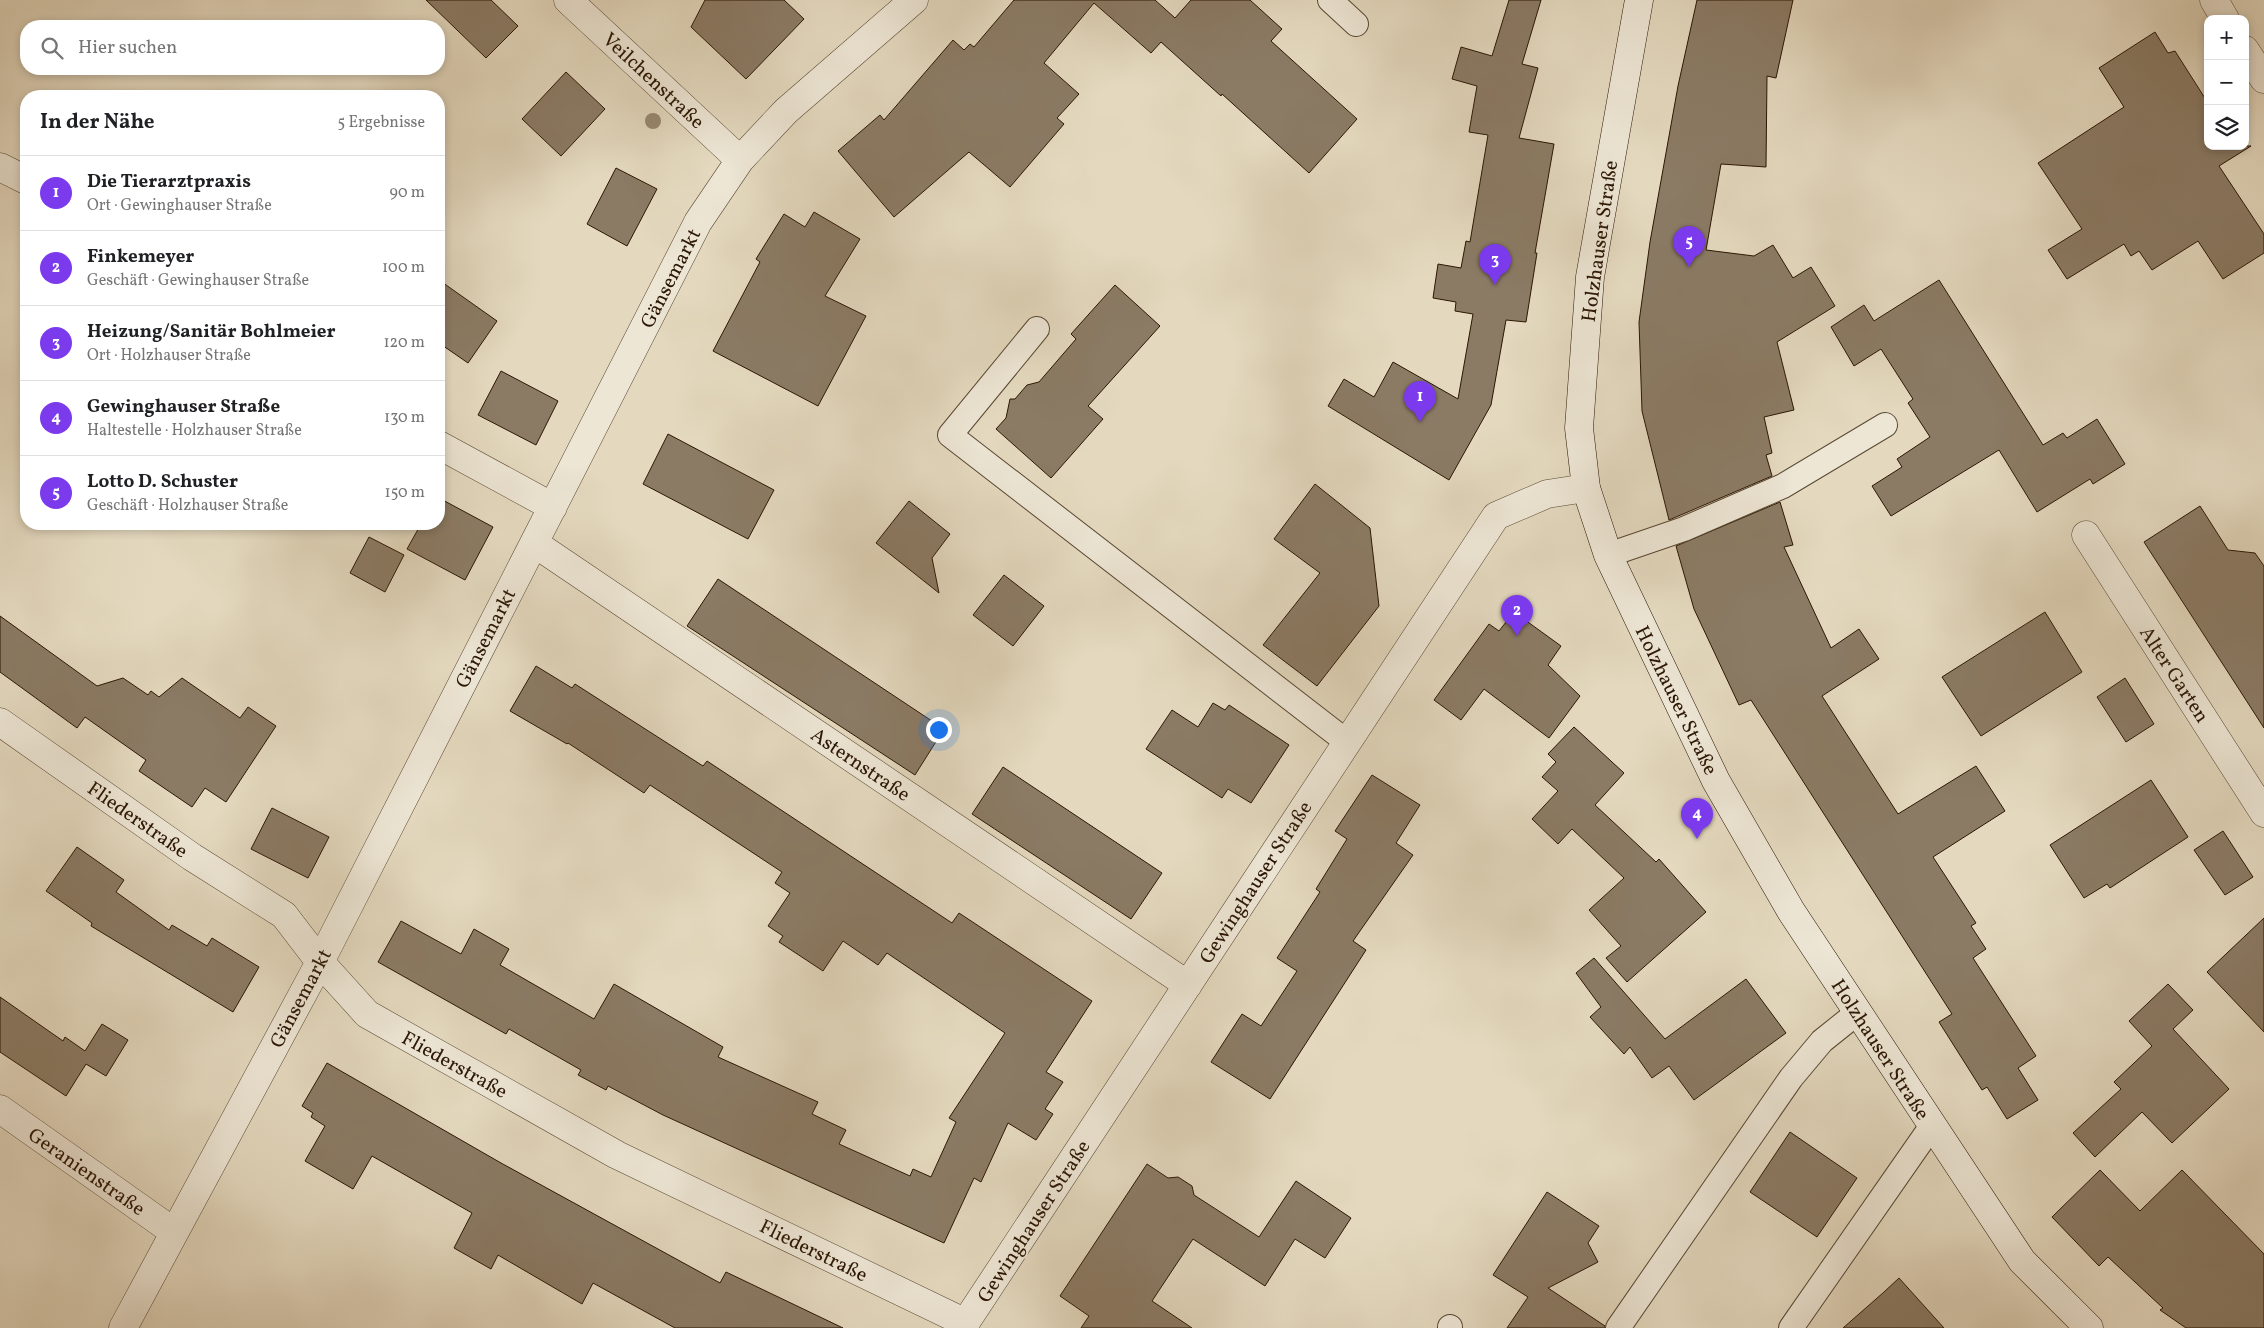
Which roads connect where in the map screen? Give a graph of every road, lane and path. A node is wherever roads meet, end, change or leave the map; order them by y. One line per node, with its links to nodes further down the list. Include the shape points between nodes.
1 (568, 0): 10 (street, Veilchenstraße)
2 (914, 0): 10 (street, Gänsemarkt, via 786,111)
3 (1330, 0): 7 (lane)
4 (1639, 0): 16 (street, Holzhauser Straße, via 1590,277 1579,428)
5 (2214, 0): 6 (street)
6 (2223, 15)
7 (1356, 24)
8 (2249, 56): 9 (street)
9 (2264, 80)
10 (740, 160): 17 (street, Gänsemarkt, via 698,222)
11 (0, 167): 12 (street)
12 (20, 177)
13 (1037, 329): 22 (lane, via 950,435)
14 (1885, 425): 20 (lane, via 1783,486 1684,529)
15 (445, 448): 17 (street)
16 (1586, 488): 20 (street, Holzhauser Straße); 22 (street, Gewinghauser Straße, via 1547,494 1496,516)
17 (553, 507): 19 (street, Gänsemarkt)
18 (2086, 535): 23 (street, Alter Garten)
19 (534, 543): 24 (street, Gänsemarkt); 25 (street, Asternstraße)
20 (1608, 555): 26 (street, Holzhauser Straße, via 1716,781 1791,911)
21 (0, 722): 24 (street, Fliederstraße, via 192,857 284,915)
22 (1347, 742): 25 (street, Gewinghauser Straße)
23 (2264, 813)
24 (320, 962): 29 (street, Gänsemarkt); 30 (street, Fliederstraße, via 367,1014 617,1155)
25 (1188, 985): 30 (street, Gewinghauser Straße)
26 (1857, 1013): 28 (street, Holzhauser Straße); 32 (lane, via 1822,1041 1791,1078)
27 (0, 1109): 29 (street, Geranienstraße)
28 (1931, 1127): 33 (lane); 34 (street, Holzhauser Straße, via 2022,1262)
29 (174, 1232): 31 (street, Gänsemarkt)
30 (964, 1325)
31 (124, 1328)
32 (1618, 1328)
33 (1791, 1328)
34 (2089, 1328)

